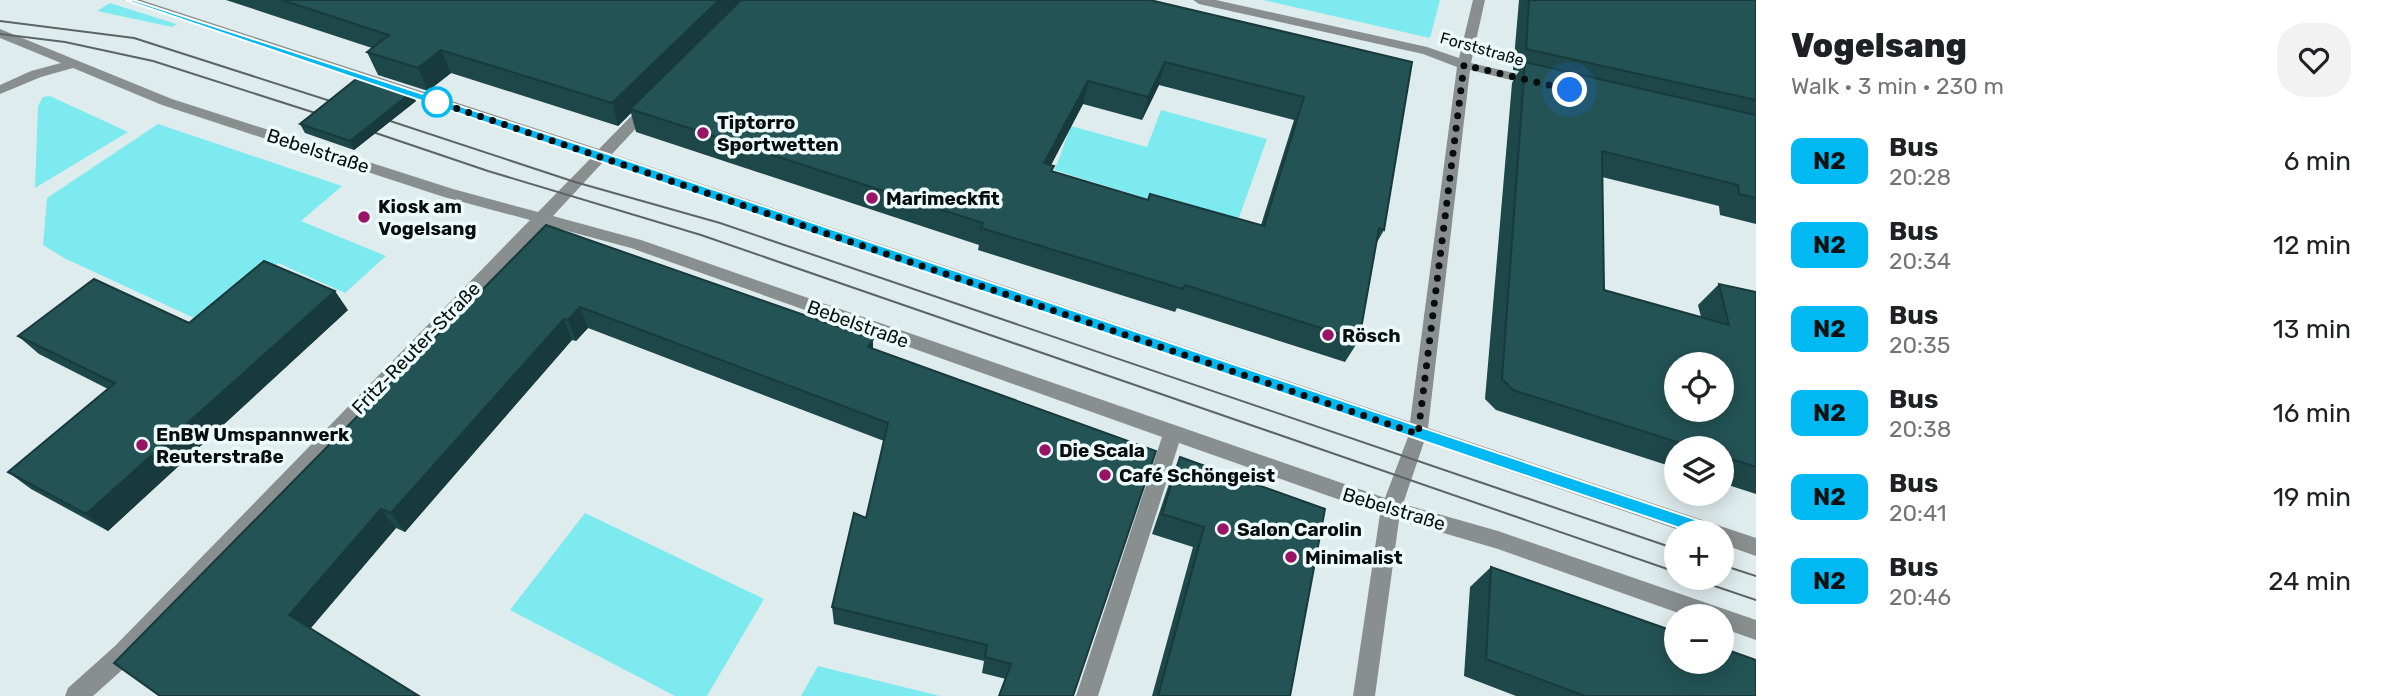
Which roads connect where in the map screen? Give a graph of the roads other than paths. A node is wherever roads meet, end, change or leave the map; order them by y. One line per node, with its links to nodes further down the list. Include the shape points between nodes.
1 (130, 0): 10 (street)
2 (1199, 0): 6 (street, Forststraße, via 1427,51)
3 (1479, 0): 6 (street)
4 (0, 33): 5 (street, Bebelstraße)
5 (74, 64): 8 (street); 11 (street, Bebelstraße, via 167,102 449,193)
6 (1464, 65): 7 (street, Forststraße); 13 (street)
7 (1557, 87)
8 (0, 90)
9 (659, 96): 10 (street, Fritz-Reuter-Straße)
10 (601, 155): 11 (street, Fritz-Reuter-Straße); 13 (street)
11 (541, 217): 12 (street, Bebelstraße, via 635,244); 21 (street, Fritz-Reuter-Straße, via 123,654)
12 (1172, 433): 14 (street, Bebelstraße); 22 (street)
13 (1418, 434): 14 (street); 15 (street)
14 (1391, 509): 18 (street, Bebelstraße, via 1498,540); 23 (street)
15 (1676, 520)
16 (1734, 540): 17 (street)
17 (1756, 547)
18 (1682, 604)
19 (1734, 622): 20 (street)
20 (1756, 630)
21 (76, 696)
22 (1087, 696)
23 (1364, 696)

